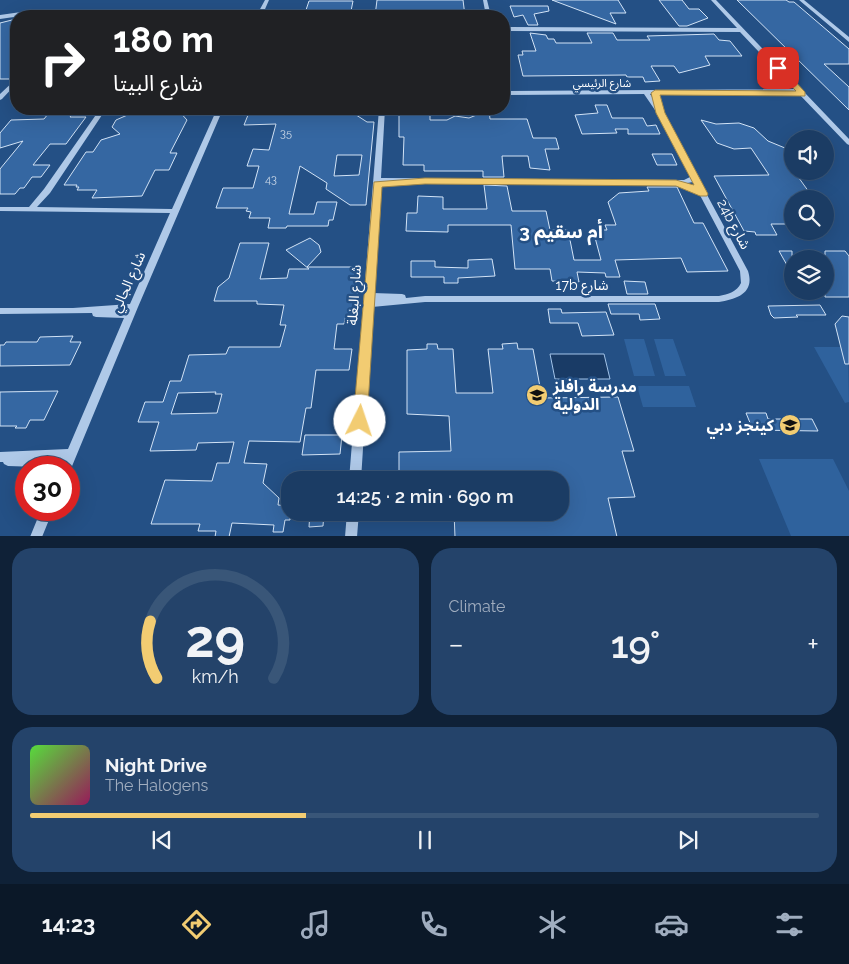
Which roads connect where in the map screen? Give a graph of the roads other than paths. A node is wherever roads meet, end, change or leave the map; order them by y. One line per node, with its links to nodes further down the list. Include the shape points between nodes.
1 (713, 0): 3 (street)
2 (801, 0): 6 (street)
3 (740, 29): 5 (street); 11 (street)
4 (510, 30): 5 (street)
5 (513, 30)
6 (849, 40)
7 (10, 87): 12 (street)
8 (510, 93): 9 (street, شارع الرئيسي)
9 (646, 93): 10 (street, شارع الرئيسي); 13 (street, 24b شارع)
10 (655, 93): 11 (street, شارع الرئيسي); 13 (street, 24b شارع)
11 (801, 93): 17 (street)
12 (0, 98)
13 (660, 113): 18 (street, 24b شارع)
14 (100, 115): 22 (street)
15 (217, 115): 23 (street, شارع الجالي)
16 (383, 115): 19 (street, شارع البغلة)
17 (849, 143)
18 (695, 178): 20 (street); 21 (street, 24b شارع)
19 (378, 182): 20 (street); 26 (street, شارع البغلة)
20 (676, 183): 21 (street)
21 (704, 194): 25 (street, 24b شارع, via 746,276 746,286)
22 (35, 208): 23 (street); 24 (street)
23 (177, 208): 28 (street, شارع الجالي)
24 (0, 209)
25 (739, 293): 26 (street, 17b شارع, via 719,299)
26 (369, 300): 34 (street, شارع البغلة)
27 (0, 311): 28 (street)
28 (131, 311): 30 (street, شارع الجالي)
29 (0, 456): 31 (street)
30 (71, 456)
31 (15, 457)
32 (0, 460): 33 (street)
33 (15, 460)
34 (356, 471)
35 (42, 521): 37 (street)
36 (352, 521): 38 (street)
37 (36, 536)
38 (351, 536)

